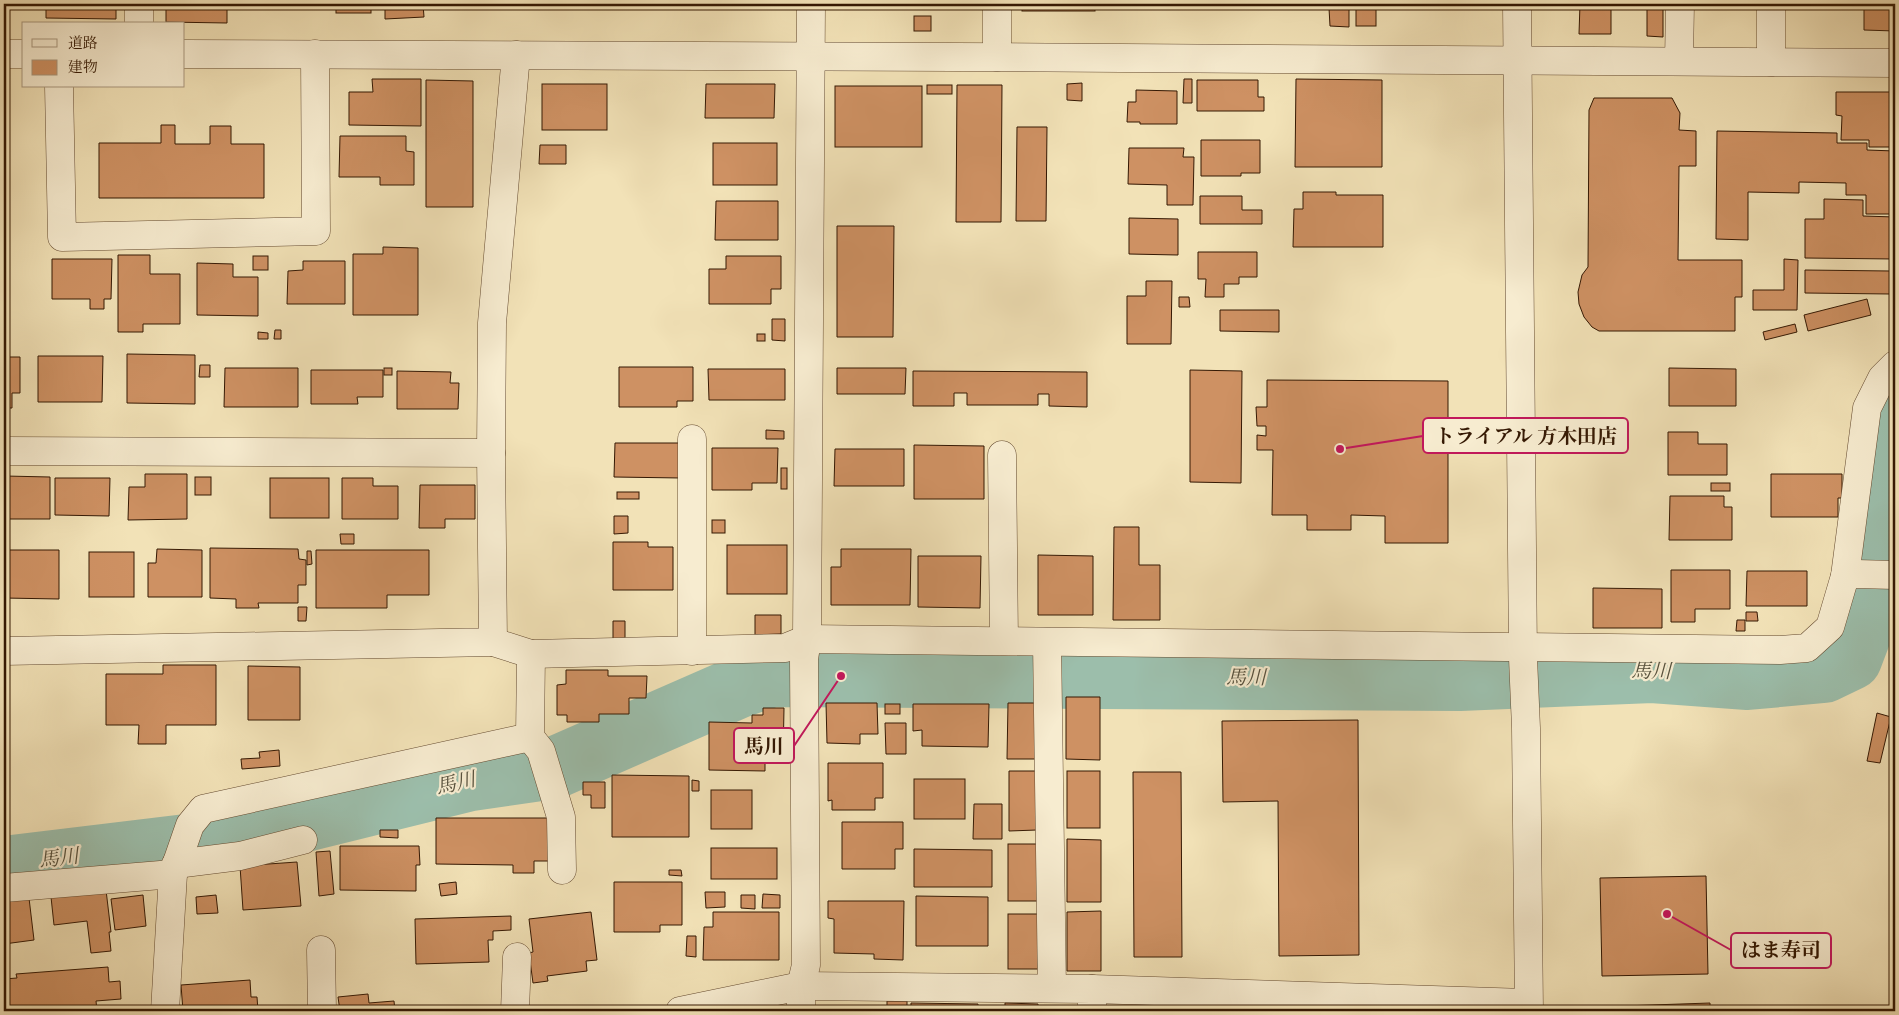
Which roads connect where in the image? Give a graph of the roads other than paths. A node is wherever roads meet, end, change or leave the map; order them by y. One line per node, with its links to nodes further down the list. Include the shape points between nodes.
1 (139, 4): 7 (street)
2 (812, 4): 13 (street)
3 (997, 4): 14 (street)
4 (1517, 4): 16 (street)
5 (1680, 4): 15 (street)
6 (1771, 4): 17 (street)
7 (139, 22)
8 (4, 54): 9 (street)
9 (22, 54)
10 (185, 54): 11 (street)
11 (315, 54): 12 (street); 19 (street, via 316,232 62,237)
12 (516, 55): 13 (street); 23 (street, via 492,323)
13 (812, 55): 14 (street); 29 (street)
14 (997, 57): 16 (street)
15 (1679, 61): 16 (street); 17 (street)
16 (1517, 62): 33 (street)
17 (1771, 62): 18 (street)
18 (1895, 63)
19 (59, 88)
20 (1895, 365): 25 (street, via 1882,378 1867,408)
21 (692, 439): 32 (street)
22 (4, 451): 23 (street)
23 (491, 453): 28 (street)
24 (1002, 455): 27 (street)
25 (1850, 575): 26 (street); 33 (street, via 1830,628 1807,648)
26 (1891, 575)
27 (1004, 641): 29 (street); 30 (street)
28 (493, 642): 31 (street); 34 (street)
29 (806, 649): 32 (street); 43 (street, via 806,965)
30 (1047, 650): 33 (street); 42 (street)
31 (4, 651)
32 (692, 651): 34 (street)
33 (1523, 652): 45 (street)
34 (531, 654): 35 (street)
35 (536, 744): 37 (street, via 202,809 190,825); 38 (street, via 561,817)
36 (303, 840): 37 (street, via 240,856)
37 (176, 865): 39 (street); 46 (street)
38 (562, 870)
39 (4, 888)
40 (321, 950): 47 (street)
41 (517, 957): 48 (street)
42 (1052, 988): 43 (street); 44 (street)
43 (801, 999): 49 (street)
44 (1092, 1000): 45 (street)
45 (1528, 1007)
46 (166, 1011)
47 (322, 1011)
48 (515, 1011)
49 (680, 1011)

